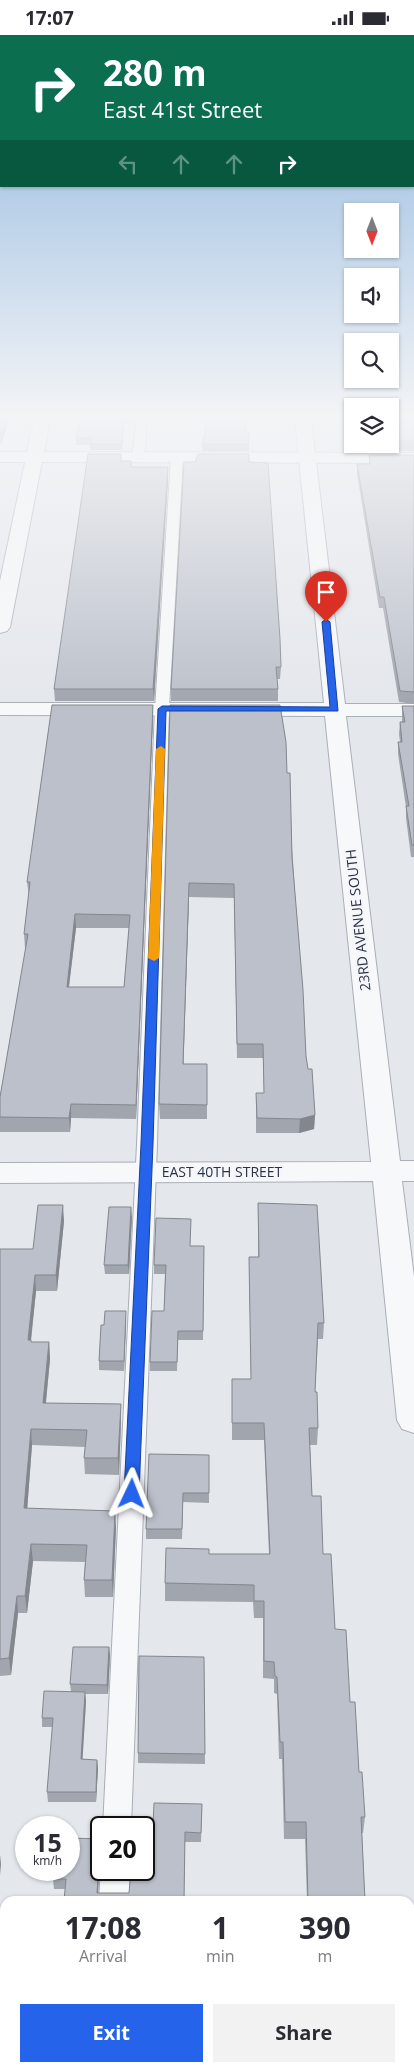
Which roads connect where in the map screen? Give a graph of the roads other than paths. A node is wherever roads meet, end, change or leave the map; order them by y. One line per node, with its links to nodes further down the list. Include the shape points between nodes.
1 (22, 515): 4 (street)
2 (174, 515): 6 (lane)
3 (314, 515): 7 (street, 23RD AVENUE SOUTH)
4 (0, 627)
5 (0, 709): 6 (street)
6 (162, 709): 7 (street); 11 (lane)
7 (335, 709): 8 (street); 9 (street, 23RD AVENUE SOUTH)
8 (414, 710)
9 (400, 1171): 11 (street, EAST 40TH STREET); 12 (street, 23RD AVENUE SOUTH)
10 (0, 1173): 11 (street, EAST 40TH STREET)
11 (146, 1173): 13 (lane)
12 (414, 1420)
13 (117, 1816)
14 (115, 1881): 15 (lane)
15 (114, 1896)

